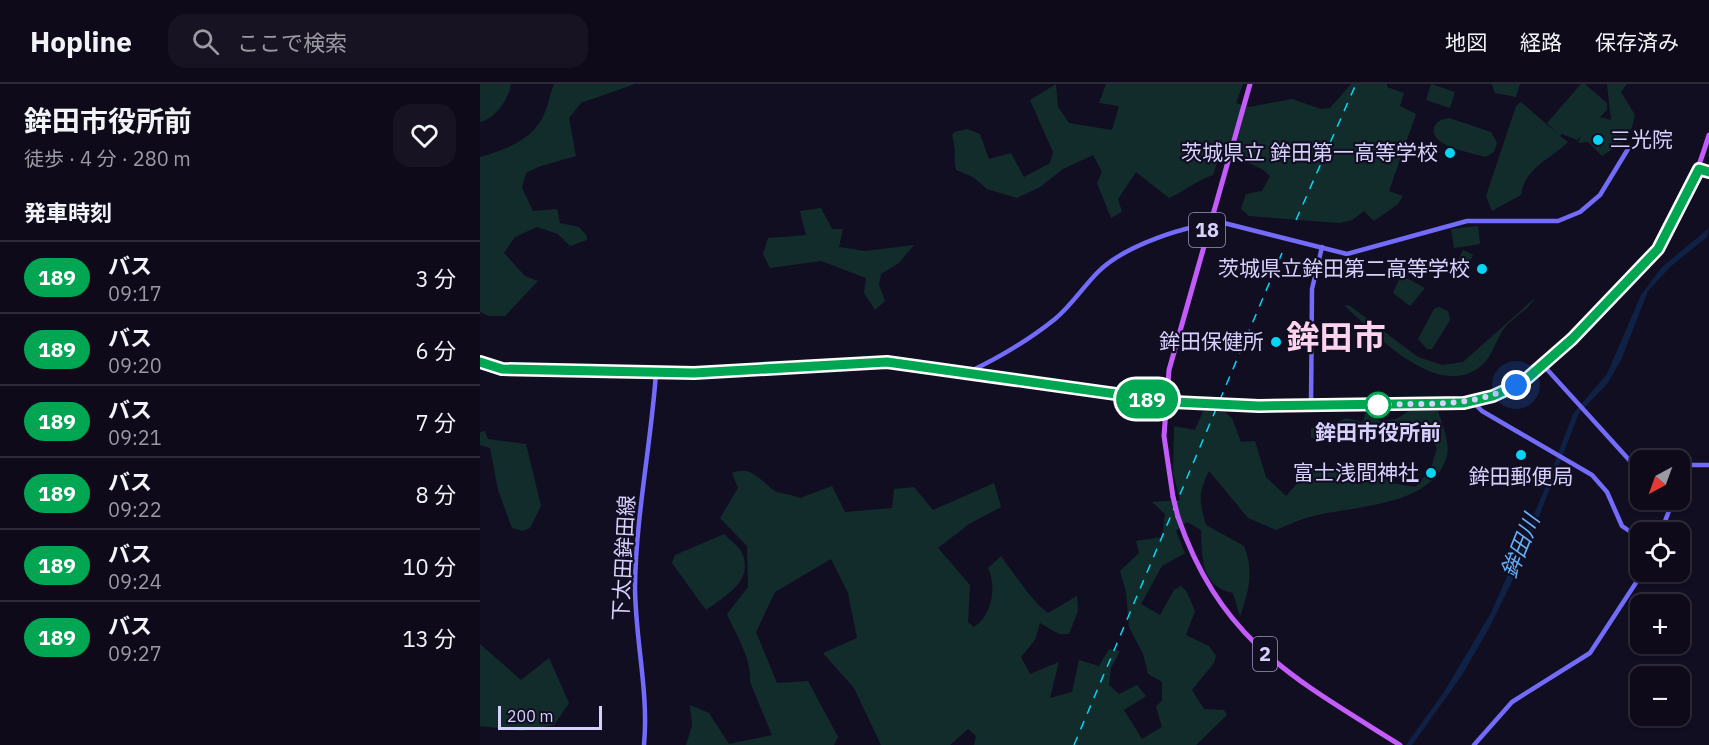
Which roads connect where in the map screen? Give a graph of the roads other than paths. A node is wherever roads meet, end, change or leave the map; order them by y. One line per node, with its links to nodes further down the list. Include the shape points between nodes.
1 (1250, 84): 6 (main road, 18)
2 (1709, 135): 4 (main road)
3 (1628, 149): 7 (street, via 1600,195 1565,219 1467,220 1352,253)
4 (1699, 169): 5 (main road); 9 (main road, via 1653,255)
5 (1709, 172)
6 (1209, 225): 7 (street, via 1230,224); 10 (street, via 1123,253 1099,271 1054,320); 12 (main road, 18, via 1175,345)
7 (1322, 247): 14 (street, via 1312,289)
8 (480, 362): 11 (main road, via 502,369)
9 (1544, 366): 13 (main road, via 1509,389); 15 (street)
10 (969, 372): 11 (main road, via 862,362); 12 (main road)
11 (656, 373): 20 (street, 下太田鉾田線, via 636,569 637,635 646,704)
12 (1165, 401): 14 (main road, bridge); 21 (main road, 2, bridge, via 1164,436 1173,497 1199,569 1247,637 1287,673)
13 (1473, 402): 14 (main road); 18 (street, via 1478,409 1599,481 1622,526)
14 (1311, 405)
15 (1630, 461)
16 (1690, 465): 17 (street)
17 (1709, 465)
18 (1630, 531)
19 (1636, 582): 22 (street, via 1590,653 1512,702)
20 (644, 745)
21 (1400, 745)
22 (1474, 745)

